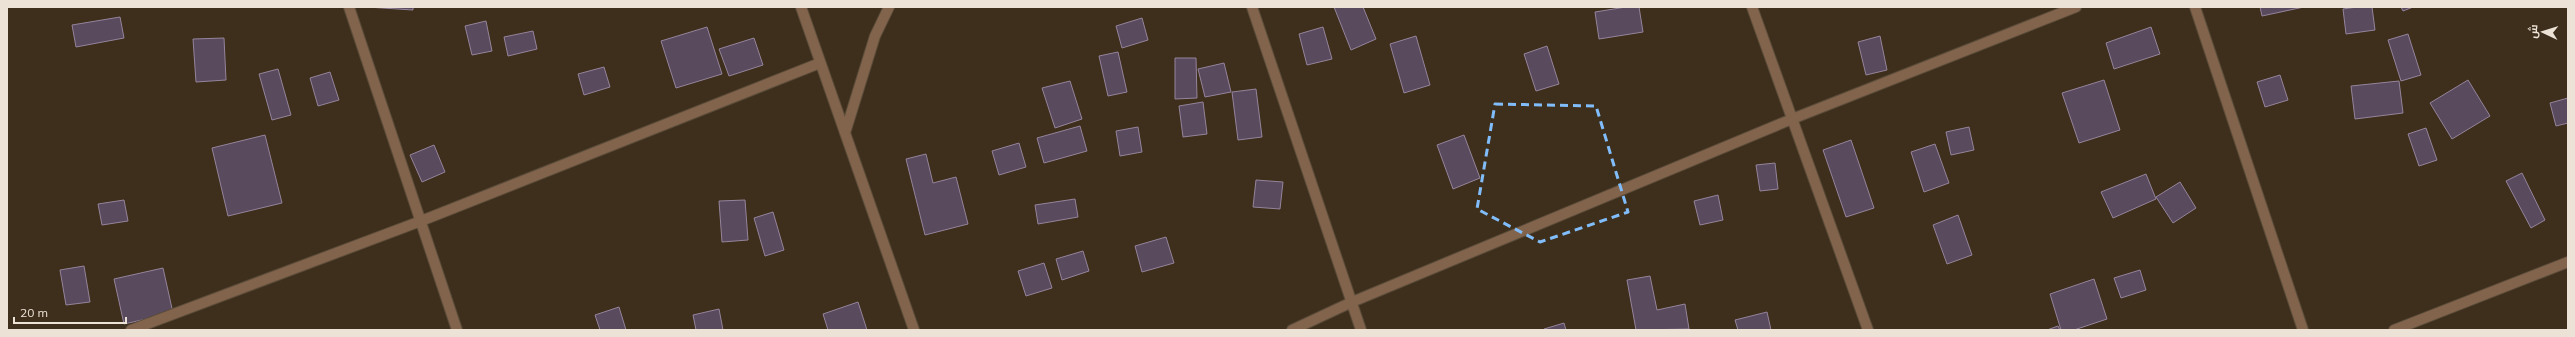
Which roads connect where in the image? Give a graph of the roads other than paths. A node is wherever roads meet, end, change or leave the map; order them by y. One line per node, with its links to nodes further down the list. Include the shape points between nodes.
1 (350, 7): 11 (street)
2 (801, 7): 8 (street)
3 (889, 7): 10 (street, via 875,36)
4 (1252, 7): 13 (street)
5 (1752, 7): 9 (street)
6 (2076, 7): 9 (street)
7 (2195, 7): 20 (street)
8 (820, 63): 10 (street); 11 (street)
9 (1792, 119): 13 (street); 19 (street)
10 (845, 133): 16 (street)
11 (421, 222): 14 (street); 15 (street)
12 (2568, 262): 21 (street)
13 (1352, 302): 17 (street); 18 (street)
14 (131, 330)
15 (457, 330)
16 (914, 330)
17 (1292, 330)
18 (1361, 330)
19 (1868, 330)
20 (2303, 330)
21 (2394, 330)

